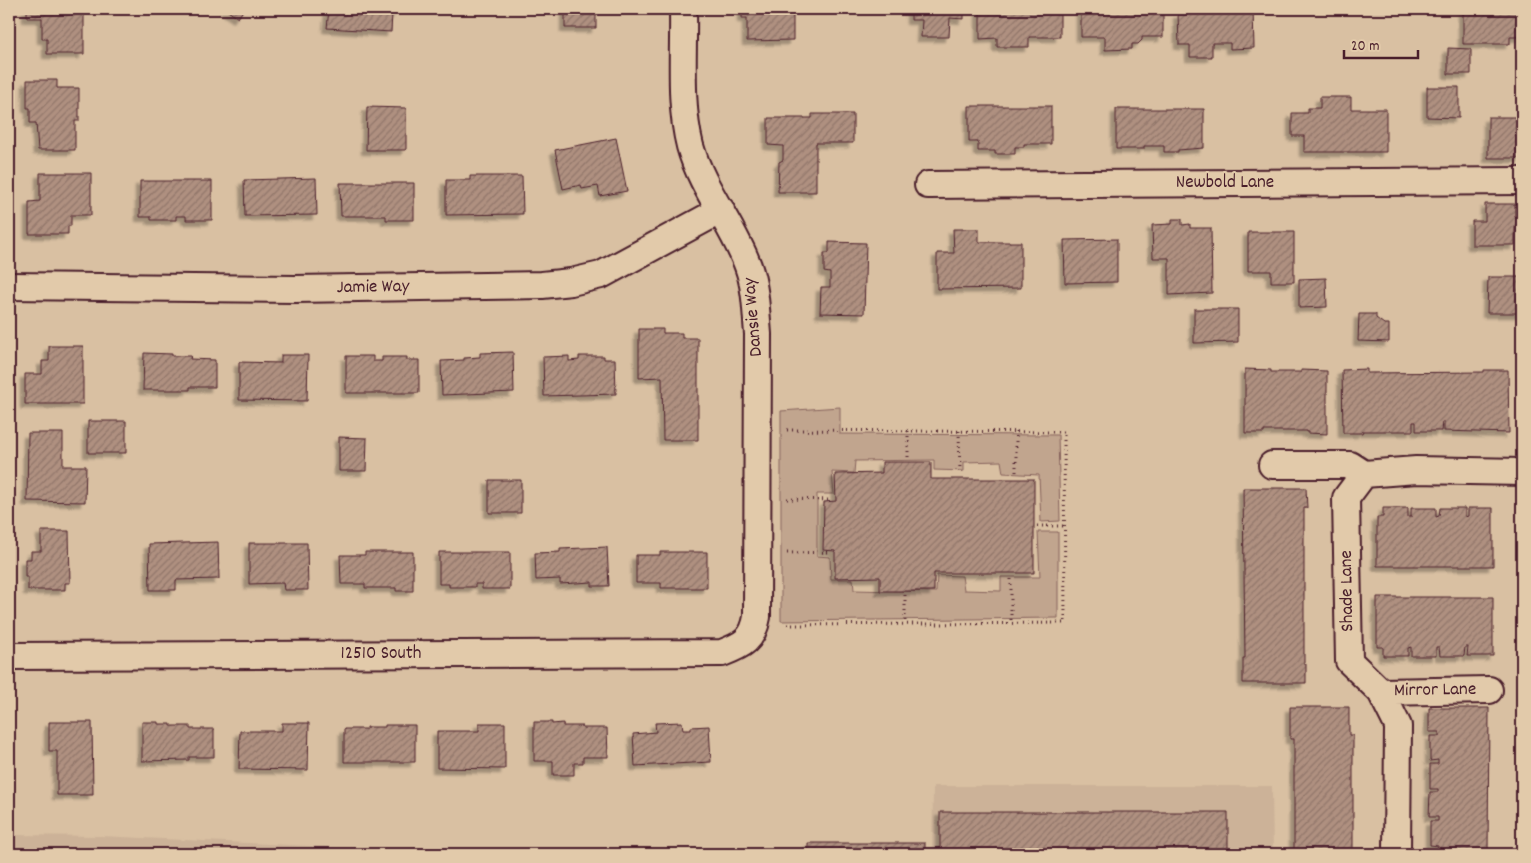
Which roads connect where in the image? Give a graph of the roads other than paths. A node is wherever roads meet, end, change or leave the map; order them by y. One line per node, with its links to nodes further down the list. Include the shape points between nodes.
1 (683, 9): 4 (street, Dansie Way, via 685,118 690,146 700,173)
2 (1522, 181): 3 (street, Newbold Lane)
3 (928, 184)
4 (721, 210): 5 (street, Jamie Way, via 601,275 571,282 295,288); 9 (street, Dansie Way, via 749,268 758,334 757,617)
5 (9, 286)
6 (1272, 465): 8 (street, via 1350,465)
7 (1522, 472): 8 (street, via 1416,470)
8 (1364, 474): 12 (street, Shade Lane, via 1346,498 1349,661)
9 (749, 638): 10 (street, 12510 South, via 739,647 722,653)
10 (9, 656)
11 (1489, 690): 12 (street, Mirror Lane)
12 (1381, 692): 13 (street, Shade Lane, via 1398,726)
13 (1397, 854)

